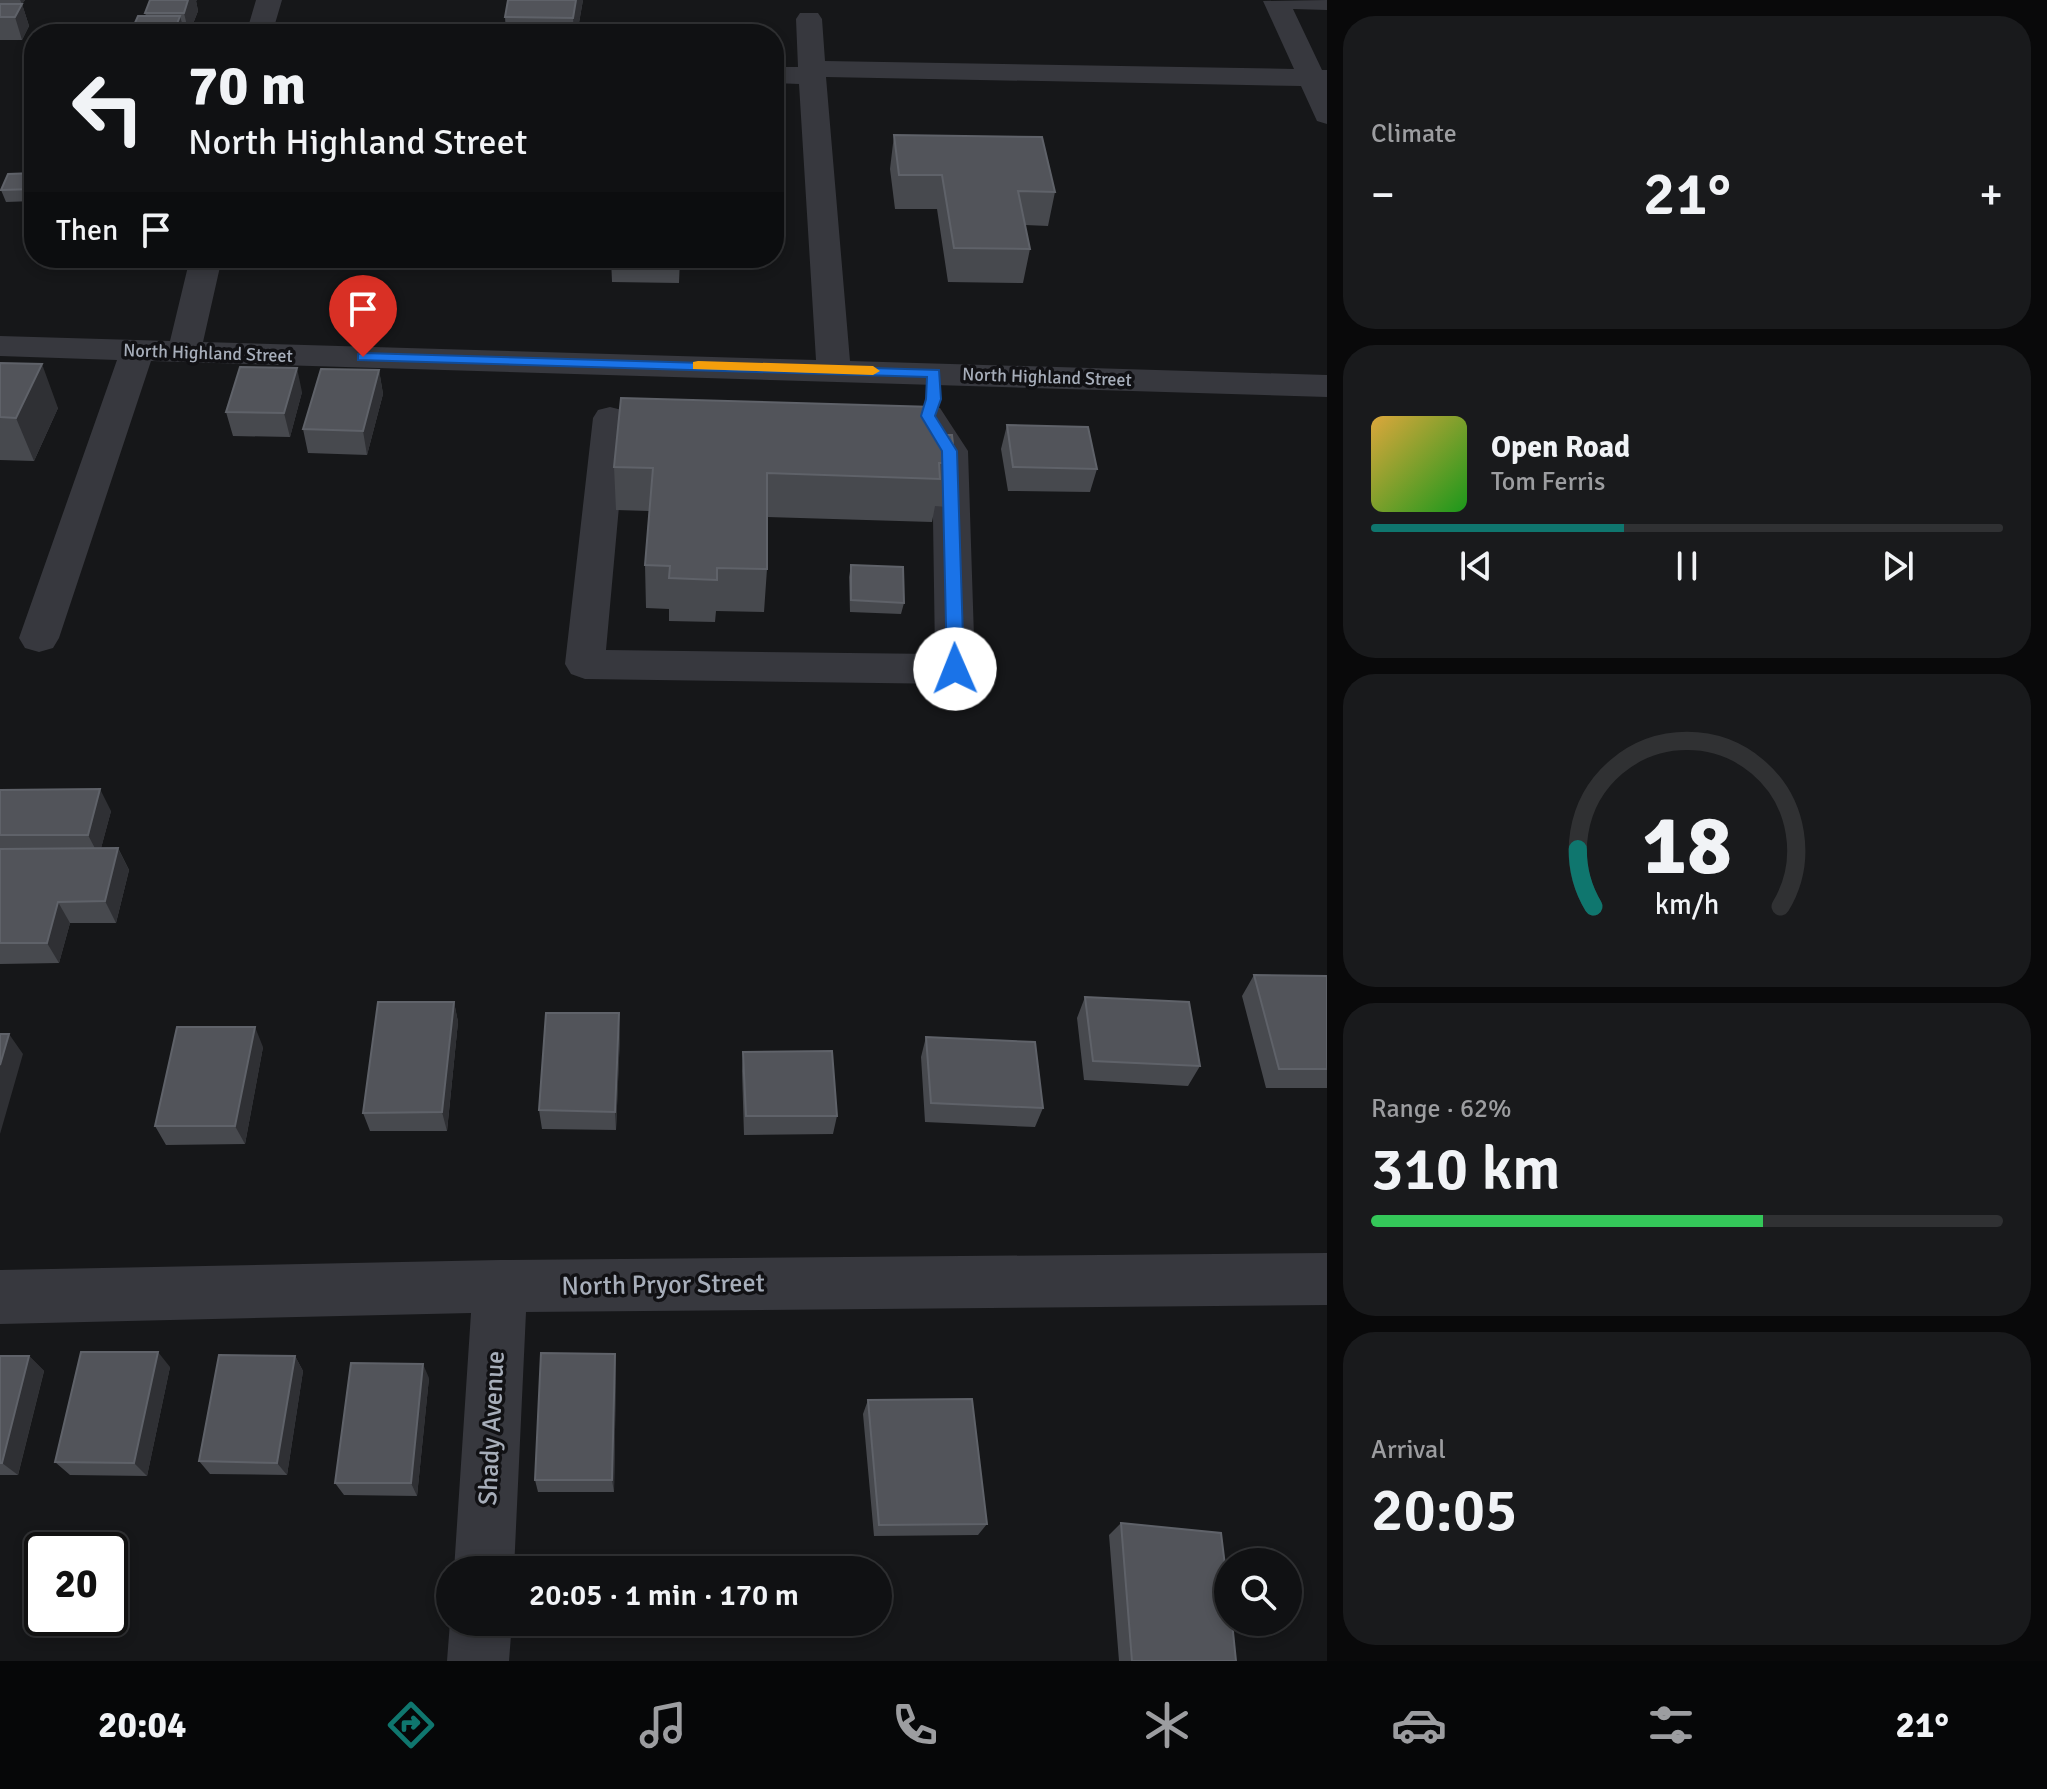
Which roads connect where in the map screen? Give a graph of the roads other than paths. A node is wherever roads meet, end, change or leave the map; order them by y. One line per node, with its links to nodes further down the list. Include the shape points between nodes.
1 (269, 0): 4 (street)
2 (1327, 2): 7 (street, via 1276,1 1305,37)
3 (809, 19): 5 (street)
4 (262, 24)
5 (812, 72): 6 (street); 7 (street); 14 (street)
6 (784, 74)
7 (1320, 78): 8 (street)
8 (1327, 115)
9 (204, 268): 12 (street)
10 (0, 346): 11 (street, North Highland Street)
11 (137, 351): 12 (street, North Highland Street); 17 (street)
12 (184, 352): 13 (street, North Highland Street)
13 (613, 363): 14 (street, North Highland Street); 15 (street, via 626,418 585,664 955,669 950,451 911,422 934,399)
14 (834, 369): 15 (street, North Highland Street)
15 (934, 373): 16 (street, North Highland Street)
16 (1327, 386)
17 (39, 638)
18 (1327, 1279): 19 (street, North Pryor Street)
19 (500, 1286): 20 (street, North Pryor Street); 21 (street, Shady Avenue)
20 (0, 1297)
21 (485, 1556)
22 (480, 1636): 23 (street)
23 (478, 1661)

